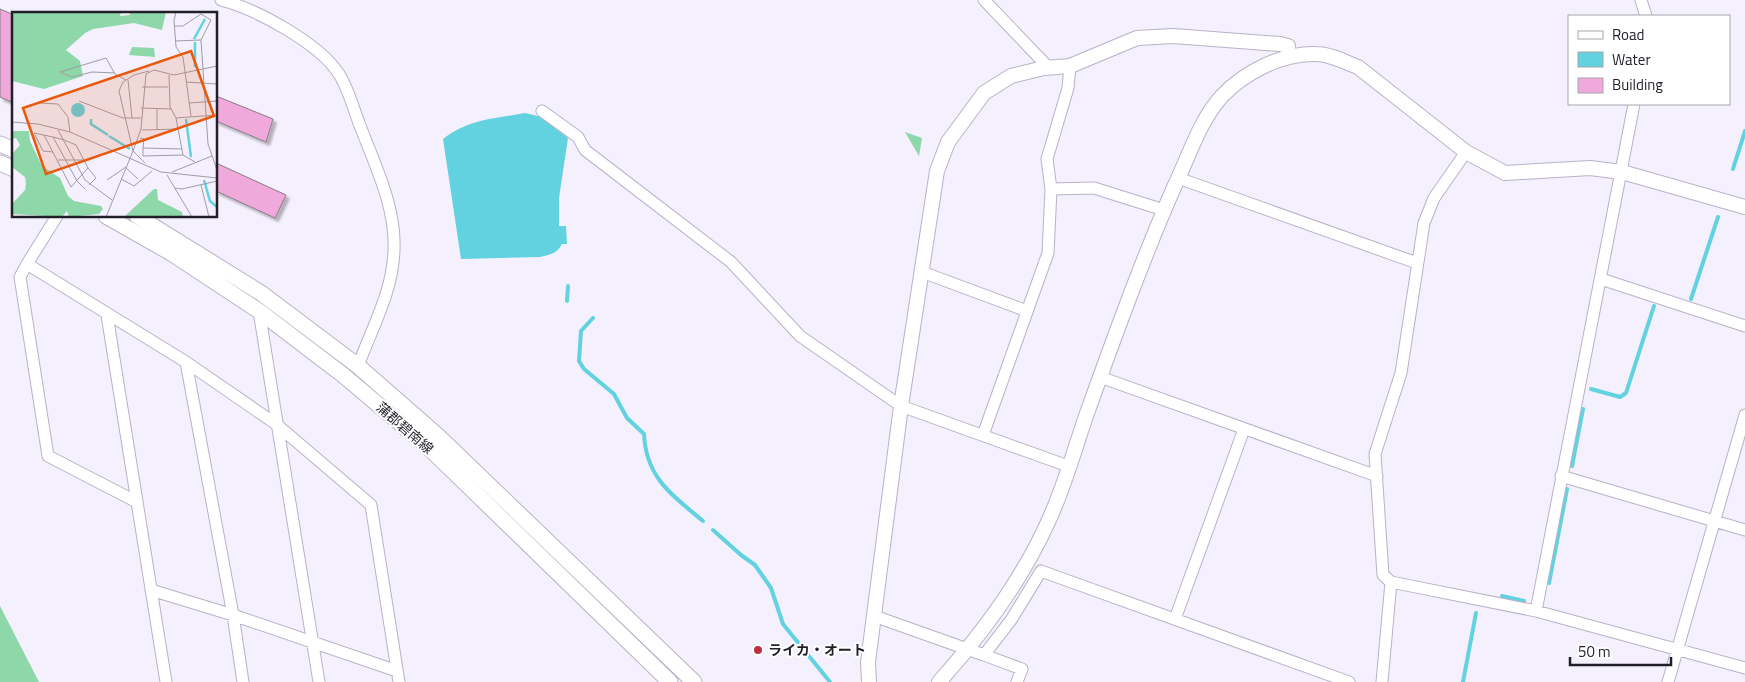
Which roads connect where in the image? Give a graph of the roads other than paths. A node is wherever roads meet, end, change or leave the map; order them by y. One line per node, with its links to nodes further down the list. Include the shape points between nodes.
1 (221, 0): 32 (street, via 257,13 307,42 338,73 382,183 393,220 394,251 389,285)
2 (984, 0): 7 (street)
3 (1641, 0): 4 (street)
4 (1646, 15)
5 (1289, 57): 6 (street, via 1288,46 1280,44 1173,36 1136,38); 12 (street, via 1316,54 1358,67); 16 (street, via 1249,73 1223,96 1207,116)
6 (1070, 66): 7 (street); 17 (street, via 1068,88 1047,159)
7 (1049, 68): 25 (street, via 1011,76 984,93 948,142 937,171)
8 (1634, 105): 15 (street)
9 (542, 111): 34 (street, via 578,137 585,150 731,262 800,336)
10 (0, 144): 11 (main road)
11 (12, 149)
12 (1466, 152): 15 (street, via 1505,173 1590,168); 23 (street, via 1434,198 1424,223)
13 (0, 163): 14 (main road)
14 (12, 168)
15 (1622, 172): 18 (street); 26 (street)
16 (1178, 178): 19 (street); 23 (street)
17 (1051, 189): 19 (street, via 1094,188); 28 (street, via 1048,253)
18 (1745, 207)
19 (1164, 210): 33 (street)
20 (56, 218): 24 (street)
21 (110, 218): 27 (main road, 蒲郡碧南線, via 171,253)
22 (140, 218): 32 (main road, 蒲郡碧南線, via 260,293)
23 (1417, 262): 40 (street, via 1401,373 1375,454)
24 (27, 264): 29 (street); 42 (street, via 20,276 48,456)
25 (922, 272): 28 (street); 34 (street)
26 (1601, 279): 30 (street); 41 (street)
27 (259, 311): 36 (street); 60 (main road, 蒲郡碧南線, via 343,375 426,445)
28 (1027, 311): 38 (street)
29 (107, 314): 31 (street); 42 (street)
30 (1745, 326)
31 (186, 362): 36 (street); 48 (street)
32 (358, 366): 61 (main road, 蒲郡碧南線, via 438,436)
33 (1100, 377): 37 (street); 39 (street)
34 (902, 406): 38 (street); 49 (street)
35 (1745, 415): 43 (street)
36 (276, 424): 51 (street); 56 (street, via 371,505)
37 (1244, 429): 40 (street); 50 (street)
38 (983, 435): 39 (street)
39 (1068, 466): 53 (street, via 1049,520 1028,564)
40 (1377, 476): 45 (street, via 1383,575)
41 (1561, 476): 43 (street); 47 (street)
42 (135, 501): 46 (street)
43 (1714, 521): 44 (street); 52 (street)
44 (1745, 530)
45 (1391, 582): 47 (street); 66 (street)
46 (152, 590): 48 (street); 57 (street)
47 (1536, 611): 52 (street)
48 (233, 615): 51 (street); 58 (street)
49 (874, 616): 53 (street); 62 (street, via 868,662)
50 (1175, 619): 54 (street, via 1040,571 1011,620); 65 (street)
51 (314, 642): 56 (street); 59 (street)
52 (1678, 648): 55 (street); 67 (street)
53 (968, 650): 54 (street); 63 (street)
54 (984, 655): 64 (street, via 1022,668)
55 (1745, 668)
56 (398, 676)
57 (166, 682)
58 (242, 682)
59 (319, 682)
60 (670, 682)
61 (694, 682)
62 (869, 682)
63 (939, 682)
64 (1017, 682)
65 (1349, 682)
66 (1382, 682)
67 (1668, 682)

